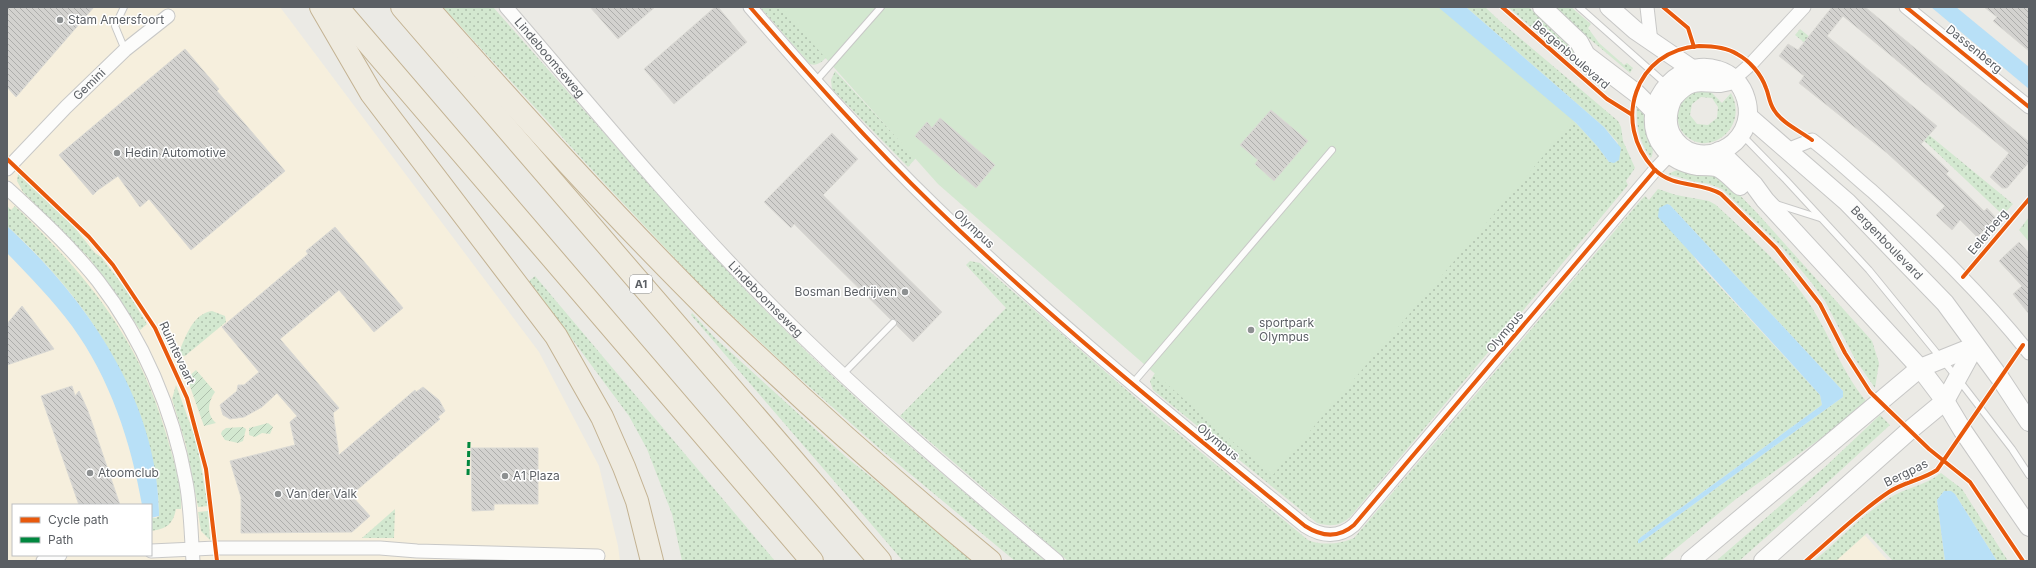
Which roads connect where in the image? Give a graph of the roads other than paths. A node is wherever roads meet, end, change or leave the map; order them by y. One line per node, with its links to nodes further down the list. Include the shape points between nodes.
1 (124, 7): 17 (lane, via 115,26)
2 (321, 7): 49 (highway, via 370,93 556,336 602,417 624,467 637,501)
3 (337, 7): 50 (highway)
4 (402, 7): 51 (highway, A1)
5 (427, 7): 52 (highway, A1, via 552,148 713,313 903,489)
6 (506, 7): 38 (street, Lindeboomseweg, via 699,231)
7 (750, 7): 20 (street, Olympus)
8 (881, 7): 20 (lane)
9 (1542, 7): 21 (main road, Bergenboulevard, via 1579,42 1593,47)
10 (1579, 7): 21 (lane)
11 (1609, 7): 16 (main road)
12 (1647, 7): 16 (street)
13 (1804, 7): 19 (street)
14 (1906, 7): 22 (street, Dassenberg)
15 (168, 16): 17 (street, Gemini)
16 (1651, 42): 18 (main road)
17 (125, 50): 29 (street, Gemini)
18 (1692, 69): 19 (main road, via 1717,69); 21 (main road, via 1674,79)
19 (1734, 79): 21 (main road, via 1721,83 1688,84); 23 (main road, via 1744,92)
20 (815, 82): 40 (street, Olympus, via 934,206 1054,316)
21 (1664, 101): 26 (main road, via 1654,130 1658,139)
22 (2029, 107)
23 (1748, 116): 24 (main road); 27 (main road, Bergenboulevard)
24 (1742, 135): 28 (main road, via 1732,145); 32 (lane)
25 (1332, 150): 40 (lane)
26 (1676, 150): 28 (main road, via 1699,154); 31 (main road, via 1688,164 1718,168 1748,193); 40 (street, Olympus, via 1655,170 1354,525 1340,534 1323,534 1305,526)
27 (1787, 150): 34 (main road, Bergenboulevard, via 1847,202 1945,304); 35 (street, via 1812,140 1834,157 1963,277)
28 (1719, 151): 31 (main road, via 1754,185)
29 (7, 169)
30 (7, 188): 46 (street, via 49,226 98,281 138,343 163,399 182,462 187,484)
31 (1765, 200): 32 (lane); 37 (main road)
32 (1821, 218): 36 (lane, via 1869,270)
33 (893, 324): 38 (lane)
34 (1975, 346): 36 (main road); 39 (main road, Bergpas); 42 (main road, Bergenboulevard)
35 (2029, 353)
36 (1943, 359): 37 (main road); 39 (lane)
37 (1920, 368): 41 (main road); 54 (main road)
38 (842, 375): 53 (street, Lindeboomseweg)
39 (1958, 379): 41 (main road, Bergpas); 43 (lane)
40 (1132, 383)
41 (1945, 401): 44 (main road); 55 (main road, Bergpas)
42 (2029, 422)
43 (2029, 475)
44 (2029, 527)
45 (152, 551): 46 (street)
46 (192, 555): 48 (street, via 380,548)
47 (598, 556): 48 (street)
48 (470, 557)
49 (652, 561)
50 (812, 561)
51 (880, 561)
52 (990, 561)
53 (1057, 561)
54 (1690, 561)
55 (1763, 561)

